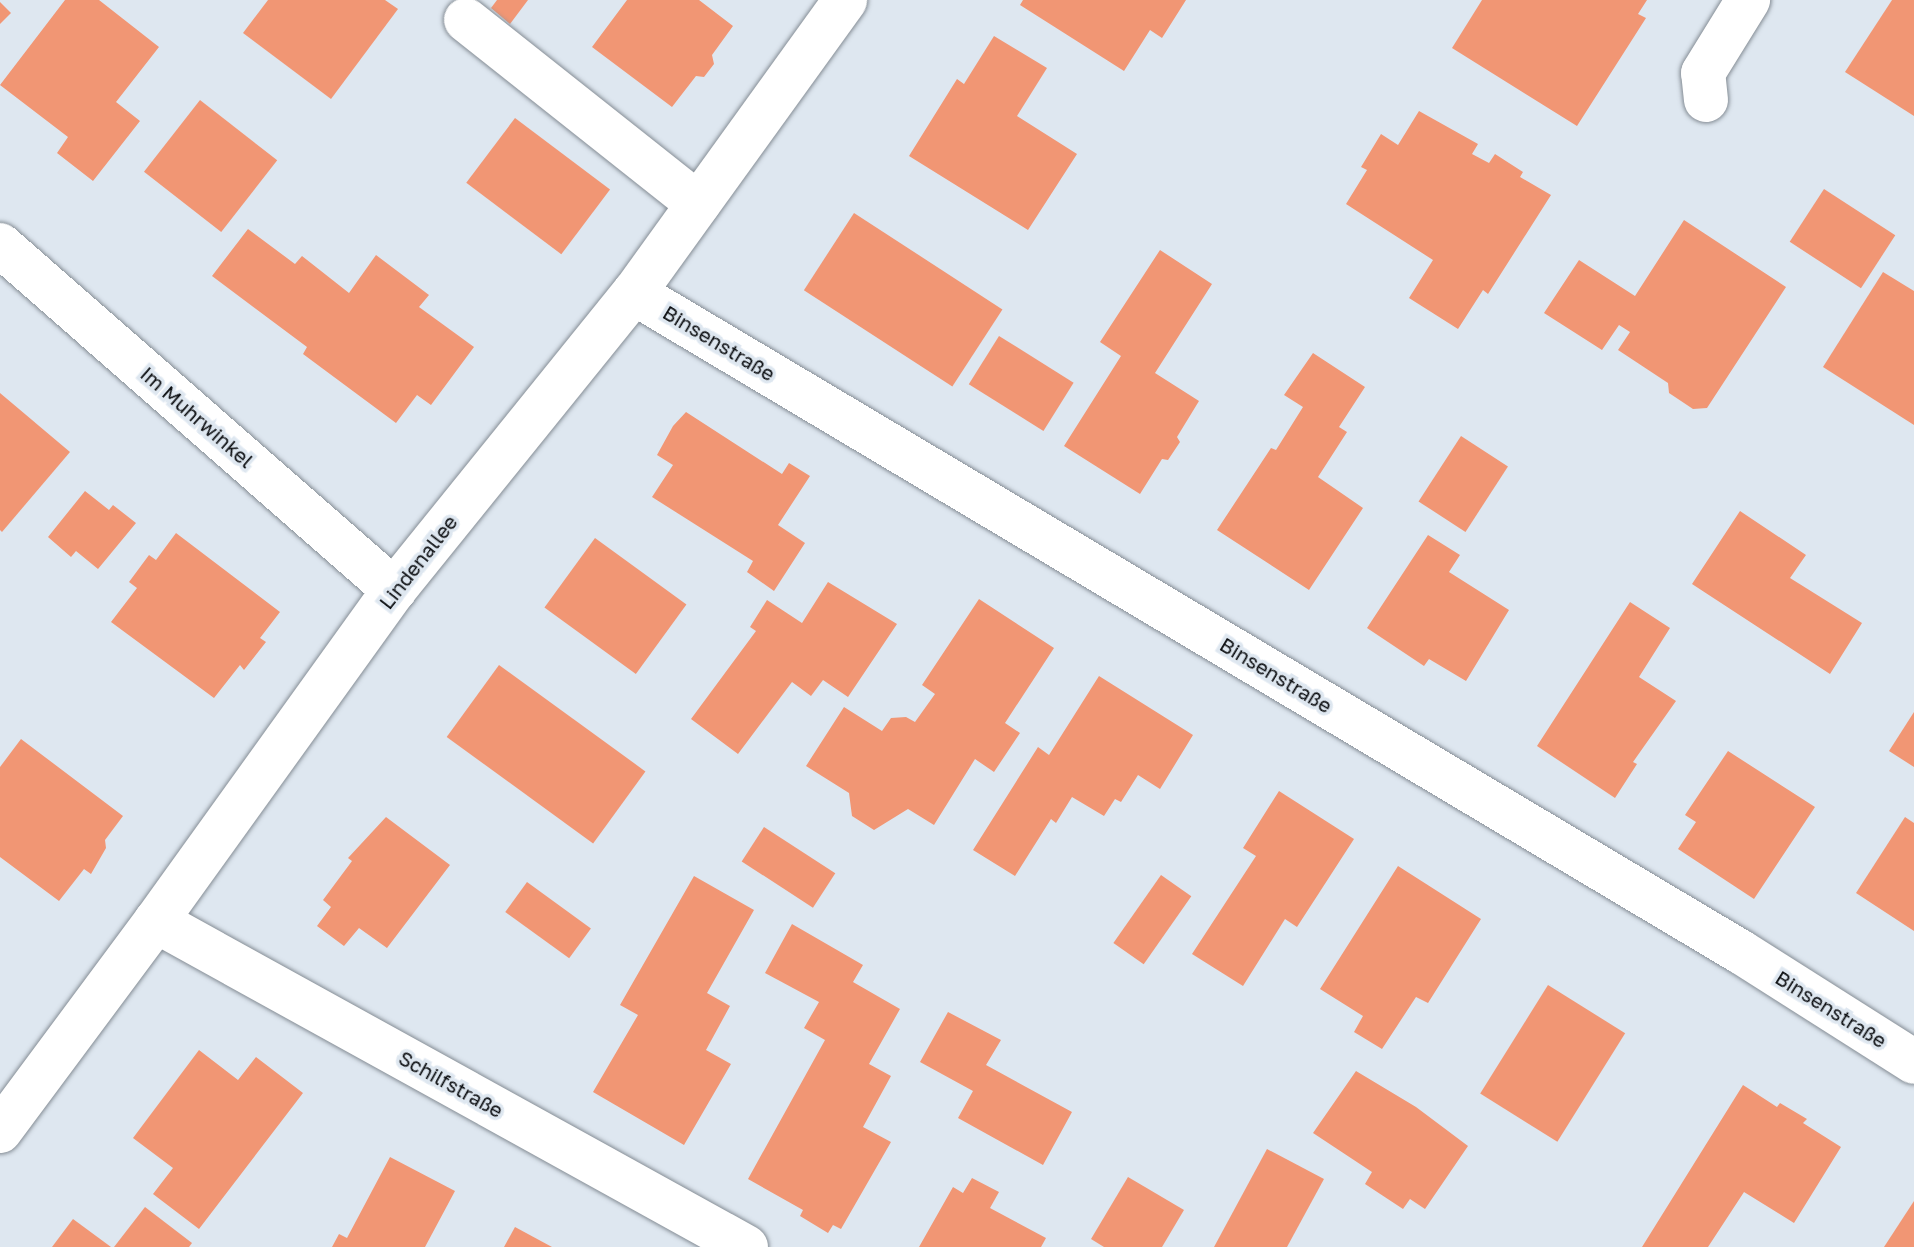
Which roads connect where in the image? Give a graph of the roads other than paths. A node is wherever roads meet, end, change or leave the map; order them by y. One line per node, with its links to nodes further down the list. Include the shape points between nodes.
1 (845, 0): 5 (street, Lindenallee)
2 (1748, 0): 4 (street, via 1703,73)
3 (466, 20): 5 (street)
4 (1706, 100)
5 (698, 204): 7 (street, Lindenallee)
6 (0, 245): 8 (street, Im Muhrwinkel)
7 (634, 293): 8 (street, Lindenallee); 10 (street, Binsenstraße, via 1727,944)
8 (394, 590): 9 (street, Lindenallee)
9 (156, 921): 11 (street, Lindenallee); 12 (street, Schilfstraße)
10 (1914, 1062)
11 (0, 1131)
12 (746, 1247)

